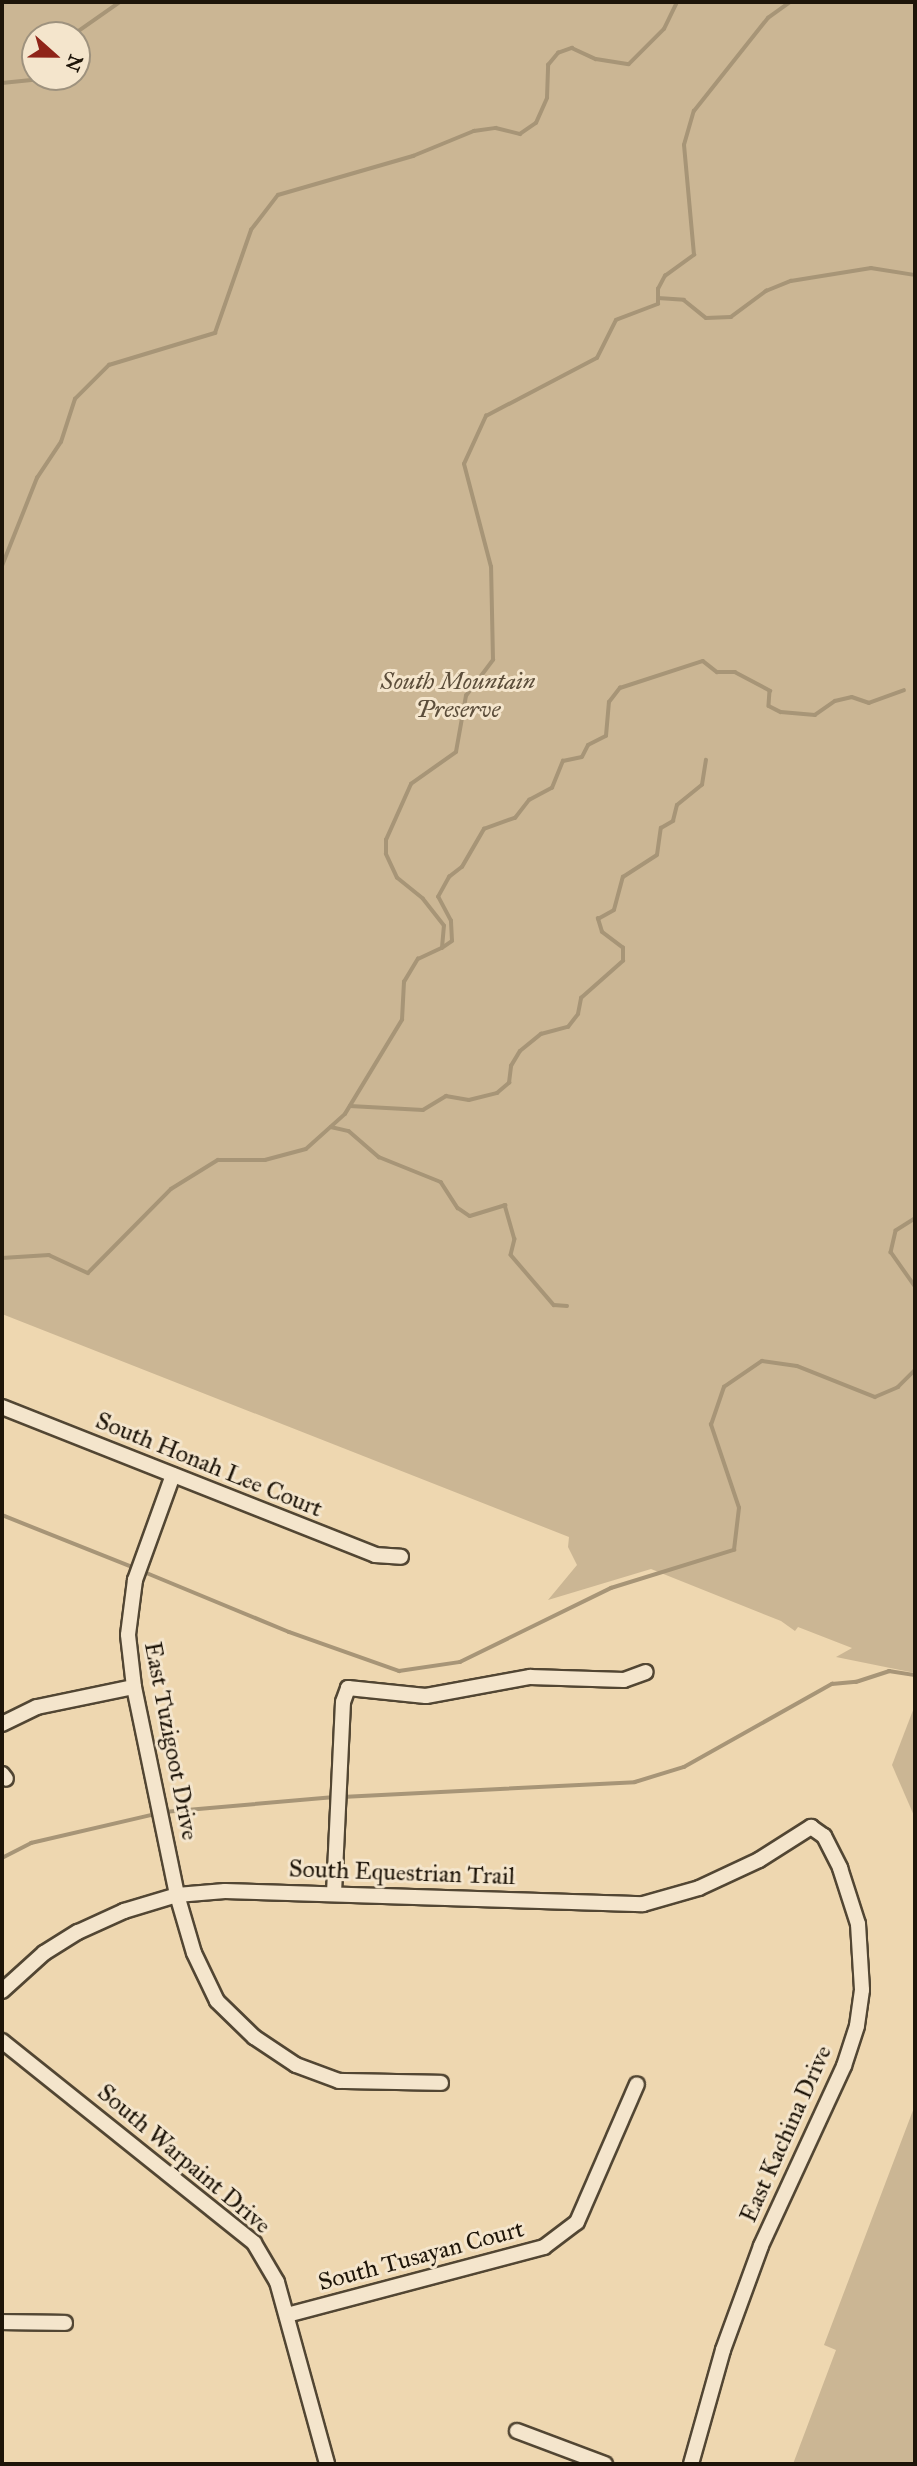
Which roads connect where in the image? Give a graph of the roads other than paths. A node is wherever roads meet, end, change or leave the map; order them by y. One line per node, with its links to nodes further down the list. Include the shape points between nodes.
1 (2, 1407): 2 (street, South Honah Lee Court)
2 (173, 1475): 3 (street, South Honah Lee Court, via 375,1555); 5 (street, East Tuzigoot Drive, via 135,1580 128,1635)
3 (401, 1557)
4 (646, 1672): 8 (street, via 624,1680 530,1677 426,1696 352,1686 342,1702)
5 (134, 1687): 6 (street, via 37,1707); 9 (street, East Tuzigoot Drive)
6 (2, 1724)
7 (811, 1827): 8 (street, South Equestrian Trail, via 758,1860 699,1888 643,1904); 20 (street, East Kachina Drive, via 824,1836 840,1868 858,1924 862,1990 857,2026 844,2066 778,2201 741,2297)
8 (334, 1893): 9 (street, South Equestrian Trail)
9 (177, 1895): 10 (street, South Equestrian Trail, via 124,1911 78,1933 44,1953); 12 (street, East Tuzigoot Drive, via 194,1953 218,2001 254,2037 296,2065 339,2081)
10 (2, 1991)
11 (2, 2041): 14 (street, South Warpaint Drive, via 237,2225 267,2260)
12 (441, 2083)
13 (637, 2084): 14 (street, South Tusayan Court, via 578,2222 544,2248)
14 (288, 2315): 18 (street, South Warpaint Drive)
15 (2, 2322): 16 (street)
16 (65, 2322)
17 (517, 2431): 19 (street)
18 (327, 2464)
19 (605, 2464)
20 (691, 2464)

